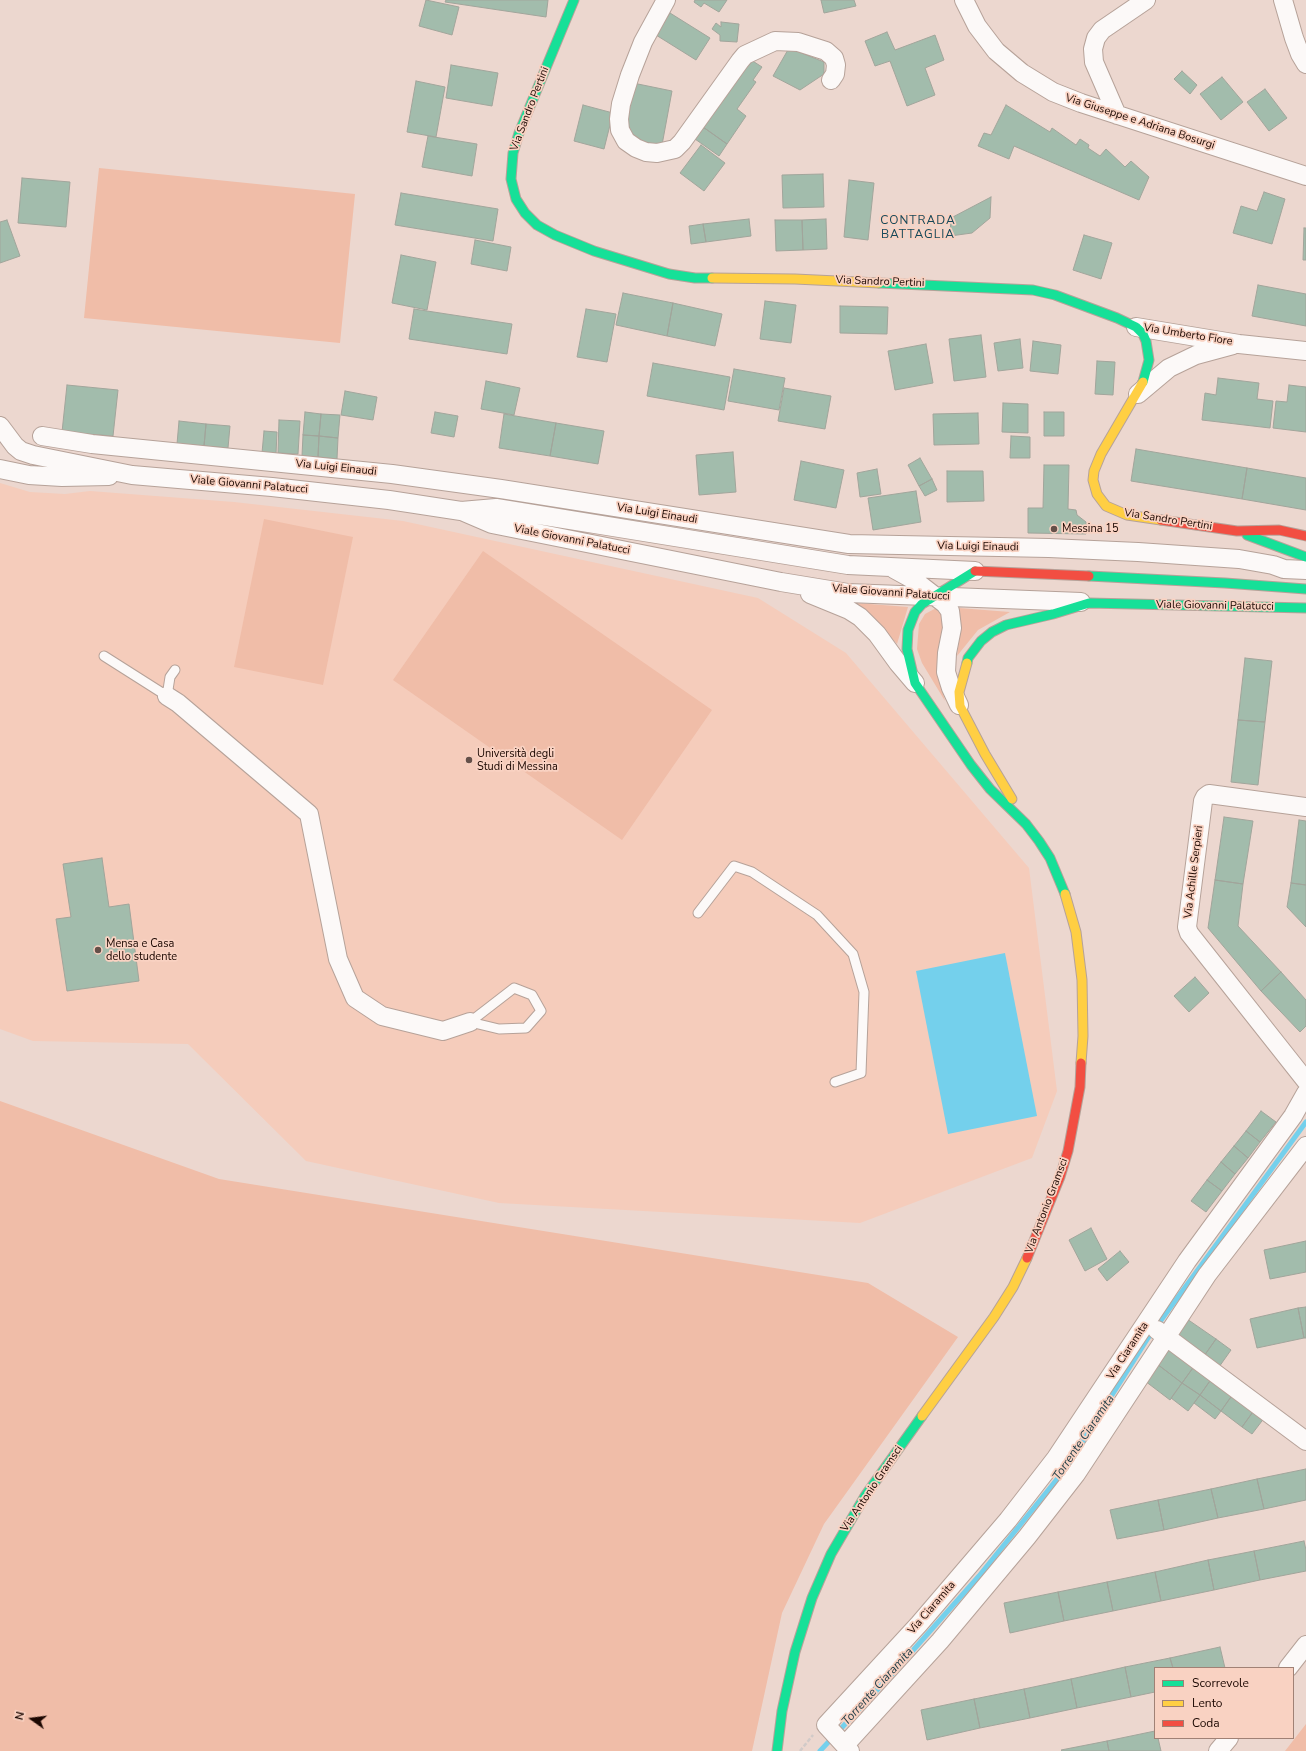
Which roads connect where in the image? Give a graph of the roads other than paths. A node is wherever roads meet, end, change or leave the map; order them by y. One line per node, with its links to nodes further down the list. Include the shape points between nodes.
1 (574, 0): 10 (main road, Via Sandro Pertini, via 518,134 511,162 511,179 520,206 545,230 615,259 669,274 695,278 776,278 1033,290 1055,295)
2 (666, 0): 7 (street, via 643,42 621,104 620,130 626,141 636,148 657,153 675,149 745,55 775,41 798,42 826,51 834,58 836,65)
3 (964, 0): 8 (street, Via Giuseppe e Adriana Bosurgi, via 988,41 1022,73 1067,98)
4 (1146, 0): 8 (street, via 1102,30 1093,49 1094,62)
5 (1282, 0): 6 (street)
6 (1306, 64)
7 (831, 80)
8 (1117, 115): 9 (street, Via Giuseppe e Adriana Bosurgi)
9 (1306, 176)
10 (1136, 327): 11 (street, Via Umberto Fiore); 13 (main road, Via Sandro Pertini, via 1146,341 1149,360)
11 (1239, 344): 12 (street, Via Umberto Fiore); 13 (street, Via Umberto Fiore, via 1196,355 1169,368)
12 (1306, 351)
13 (1136, 396): 19 (main road, Via Sandro Pertini, via 1097,463 1093,480 1101,500 1112,510 1127,515)
14 (0, 426): 17 (street, via 21,451)
15 (42, 436): 21 (street, Via Luigi Einaudi, via 92,444 400,476 849,544 1138,552 1239,559 1273,565)
16 (1, 471): 17 (street, via 62,477)
17 (132, 474): 18 (street, Viale Giovanni Palatucci, via 280,487)
18 (461, 511): 22 (street, Viale Giovanni Palatucci, via 496,508 848,565); 24 (street, Viale Giovanni Palatucci, via 492,524)
19 (1237, 531): 20 (main road, via 1279,530); 21 (main road)
20 (1306, 536)
21 (1304, 558)
22 (891, 567): 23 (street, Viale Giovanni Palatucci); 26 (street, via 914,580)
23 (975, 571): 25 (main road, Viale Giovanni Palatucci); 26 (main road)
24 (781, 582): 26 (street, Viale Giovanni Palatucci, via 848,592); 31 (street, via 860,617 877,634)
25 (1306, 589)
26 (934, 596): 27 (street, Viale Giovanni Palatucci); 31 (main road, via 915,612 908,630 907,649); 33 (street, via 950,611 952,621 946,664 948,680)
27 (1089, 603): 28 (main road, Viale Giovanni Palatucci); 33 (main road, via 1006,625 981,640 968,658 959,692)
28 (1306, 608)
29 (104, 656): 32 (lane)
30 (175, 670): 32 (lane, via 170,677)
31 (915, 683): 35 (main road, via 971,765 990,789)
32 (167, 696): 37 (street, via 309,814 338,959 355,998 382,1016 443,1031)
33 (960, 706): 35 (main road)
34 (1306, 807): 38 (street, Via Achille Serpieri, via 1209,794 1205,797 1187,927 1189,933)
35 (1026, 824): 51 (main road, Via Antonio Gramsci, via 1050,858 1058,875 1076,932 1082,980 1083,1036 1080,1086 1068,1151 1043,1224 1013,1287 865,1496 841,1534 804,1622 782,1711)
36 (698, 912): 39 (lane, via 734,866 752,872 817,914 853,954 864,992 861,1073)
37 (470, 1022): 37 (lane, via 499,1028 526,1028 541,1011 532,995 514,988)
38 (1306, 1081)
39 (835, 1082)
40 (1306, 1093): 42 (street, Via Ciaramita, via 1293,1116 1187,1261)
41 (1306, 1146): 43 (street, via 1207,1275)
42 (1146, 1323): 43 (street); 44 (street, Via Ciaramita)
43 (1168, 1336): 45 (street); 46 (street)
44 (1114, 1373): 45 (street); 50 (street, Via Ciaramita, via 1056,1458 1008,1520 919,1624 826,1725)
45 (1136, 1385): 50 (street, via 1076,1474 1027,1537)
46 (1306, 1441)
47 (1306, 1645): 48 (street)
48 (1289, 1667)
49 (1228, 1739): 52 (street)
50 (847, 1748)
51 (777, 1751)
52 (1218, 1751)

